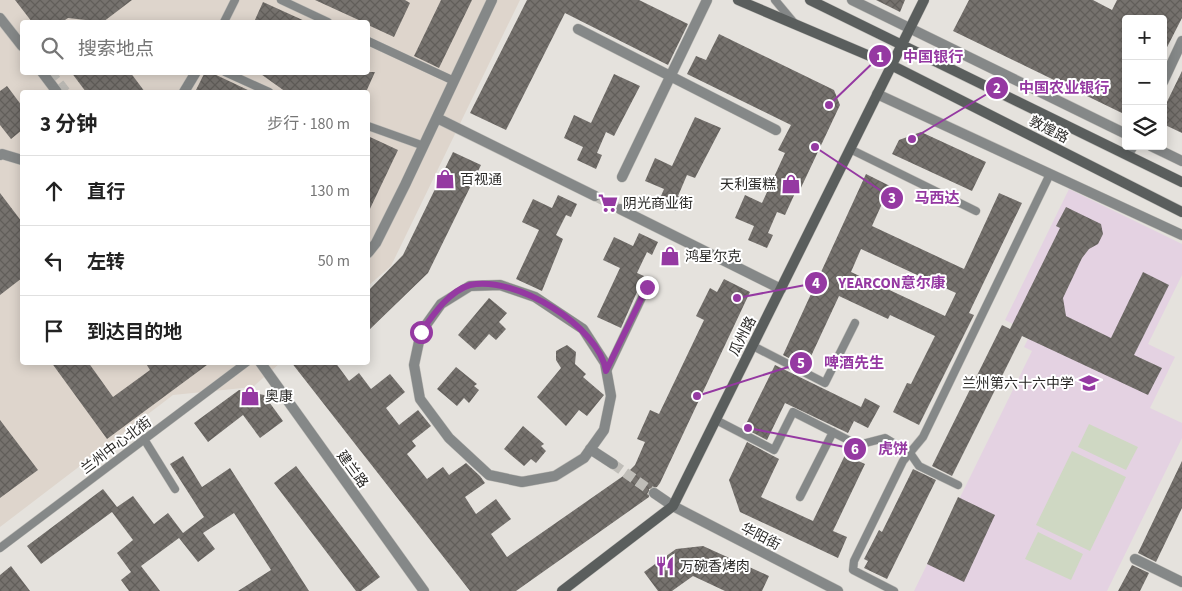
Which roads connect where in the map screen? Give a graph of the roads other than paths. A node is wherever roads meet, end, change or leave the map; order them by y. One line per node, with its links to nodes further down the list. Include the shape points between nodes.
1 (235, 0): 11 (lane)
2 (281, 0): 12 (lane)
3 (492, 0): 26 (street)
4 (707, 0): 25 (street)
5 (738, 0): 13 (main road, 敦煌路)
6 (775, 0): 13 (lane)
7 (810, 0): 19 (main road, 敦煌路)
8 (852, 0): 14 (street)
9 (924, 0): 14 (main road, 瓜州路)
10 (0, 18): 17 (street)
11 (225, 20)
12 (324, 20)
13 (796, 25): 20 (main road, 敦煌路)
14 (910, 28): 19 (main road, 瓜州路); 34 (street)
15 (578, 29): 25 (street)
16 (1182, 41): 21 (street)
17 (20, 43)
18 (370, 43): 26 (lane)
19 (900, 45): 20 (main road, 瓜州路); 40 (main road, 敦煌路)
20 (891, 65): 30 (main road, 瓜州路); 49 (main road, 敦煌路)
21 (1167, 73)
22 (44, 75): 27 (street)
23 (194, 75): 28 (street)
24 (232, 75): 29 (lane)
25 (670, 76): 33 (street); 44 (street)
26 (454, 81): 31 (street)
27 (56, 90)
28 (185, 90)
29 (265, 90)
30 (877, 94): 36 (main road, 瓜州路); 43 (street)
31 (437, 118): 35 (street); 46 (street)
32 (370, 127): 35 (lane)
33 (776, 130)
34 (1122, 132)
35 (424, 146): 51 (street)
36 (850, 149): 48 (lane); 53 (main road, 瓜州路)
37 (1132, 150): 40 (lane)
38 (1160, 150): 42 (street)
39 (0, 155): 41 (street)
40 (1128, 156): 45 (main road, 敦煌路)
41 (20, 159)
42 (1182, 161)
43 (1050, 174): 50 (street); 63 (lane, via 923,437)
44 (622, 177)
45 (1182, 182)
46 (595, 196)
47 (620, 209): 53 (street)
48 (976, 211)
49 (1182, 212)
50 (1182, 235)
51 (370, 250)
52 (647, 287): 58 (lane)
53 (781, 289): 55 (main road, 瓜州路)
54 (855, 323): 55 (lane, via 826,383)
55 (753, 346): 59 (main road, 瓜州路)
56 (243, 365): 61 (lane, 兰州中心北街)
57 (262, 365): 73 (street, 建兰路)
58 (606, 371): 62 (street, via 611,396 604,430); 62 (street, via 605,363 583,329 535,297 500,285 470,286 441,304 421,332 414,365 420,399 449,438 488,475 522,482 555,476 584,458)
59 (716, 420): 60 (lane, via 774,450 792,412); 69 (main road, 瓜州路)
60 (833, 432): 63 (lane, via 858,445 885,438); 68 (lane)
61 (144, 440): 66 (lane); 70 (lane, 兰州中心北街)
62 (590, 449): 64 (street)
63 (910, 453): 65 (lane, via 919,466); 76 (lane, via 903,461 854,561 853,570)
64 (613, 464)
65 (958, 485)
66 (175, 489)
67 (654, 493): 69 (street, 华阳街)
68 (800, 497)
69 (672, 506): 74 (main road, 瓜州路); 75 (street, 华阳街)
70 (0, 548)
71 (1136, 559): 72 (street)
72 (1182, 582)
73 (424, 591)
74 (562, 591)
75 (838, 591)
76 (894, 591)

